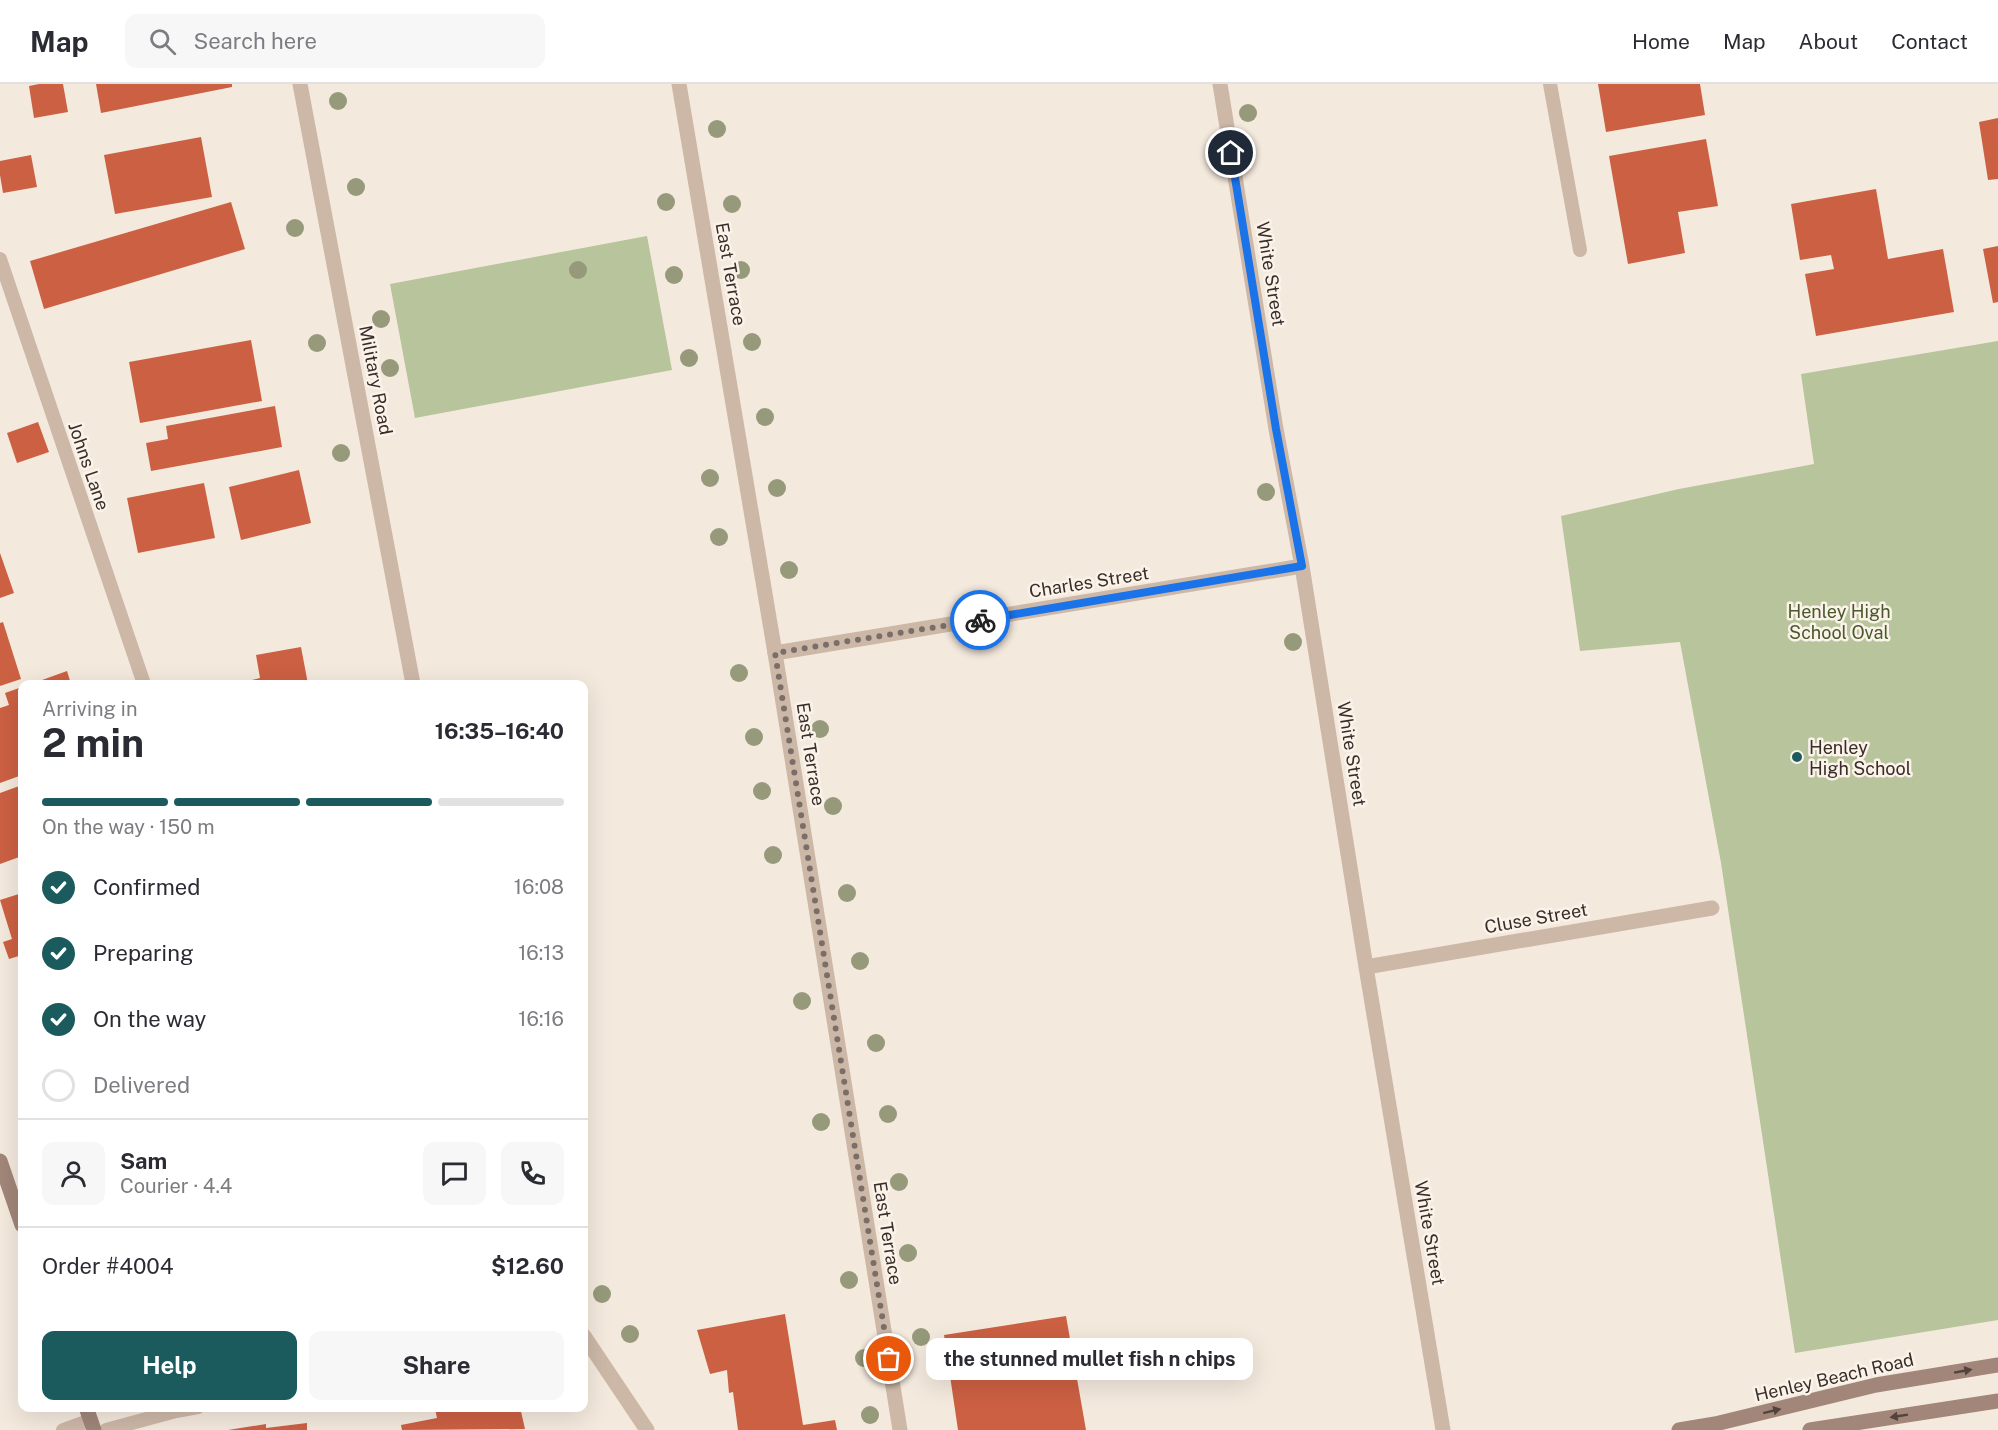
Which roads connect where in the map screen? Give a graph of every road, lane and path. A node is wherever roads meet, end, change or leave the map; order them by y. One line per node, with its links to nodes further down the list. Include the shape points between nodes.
1 (300, 84): 10 (street, Military Road)
2 (679, 84): 8 (street, East Terrace)
3 (1220, 84): 7 (street, White Street)
4 (1550, 84): 5 (lane)
5 (1580, 250)
6 (0, 259): 9 (lane, Johns Lane)
7 (1302, 566): 8 (street, Charles Street); 12 (street, White Street)
8 (775, 653): 24 (street, East Terrace)
9 (143, 680)
10 (412, 680)
11 (1712, 908): 12 (street, Cluse Street)
12 (1366, 967): 25 (street, White Street)
13 (0, 1161): 14 (main road)
14 (18, 1213)
15 (588, 1346): 23 (street)
16 (1998, 1365): 26 (main road, Henley Beach Road, one-way to 16, via 1876,1385)
17 (1998, 1401): 20 (main road, one-way to 20)
18 (172, 1412): 22 (lane)
19 (90, 1419): 21 (lane)
20 (1820, 1429)
21 (63, 1430)
22 (106, 1430)
23 (647, 1430)
24 (900, 1430)
25 (1443, 1430)
26 (1679, 1430)

